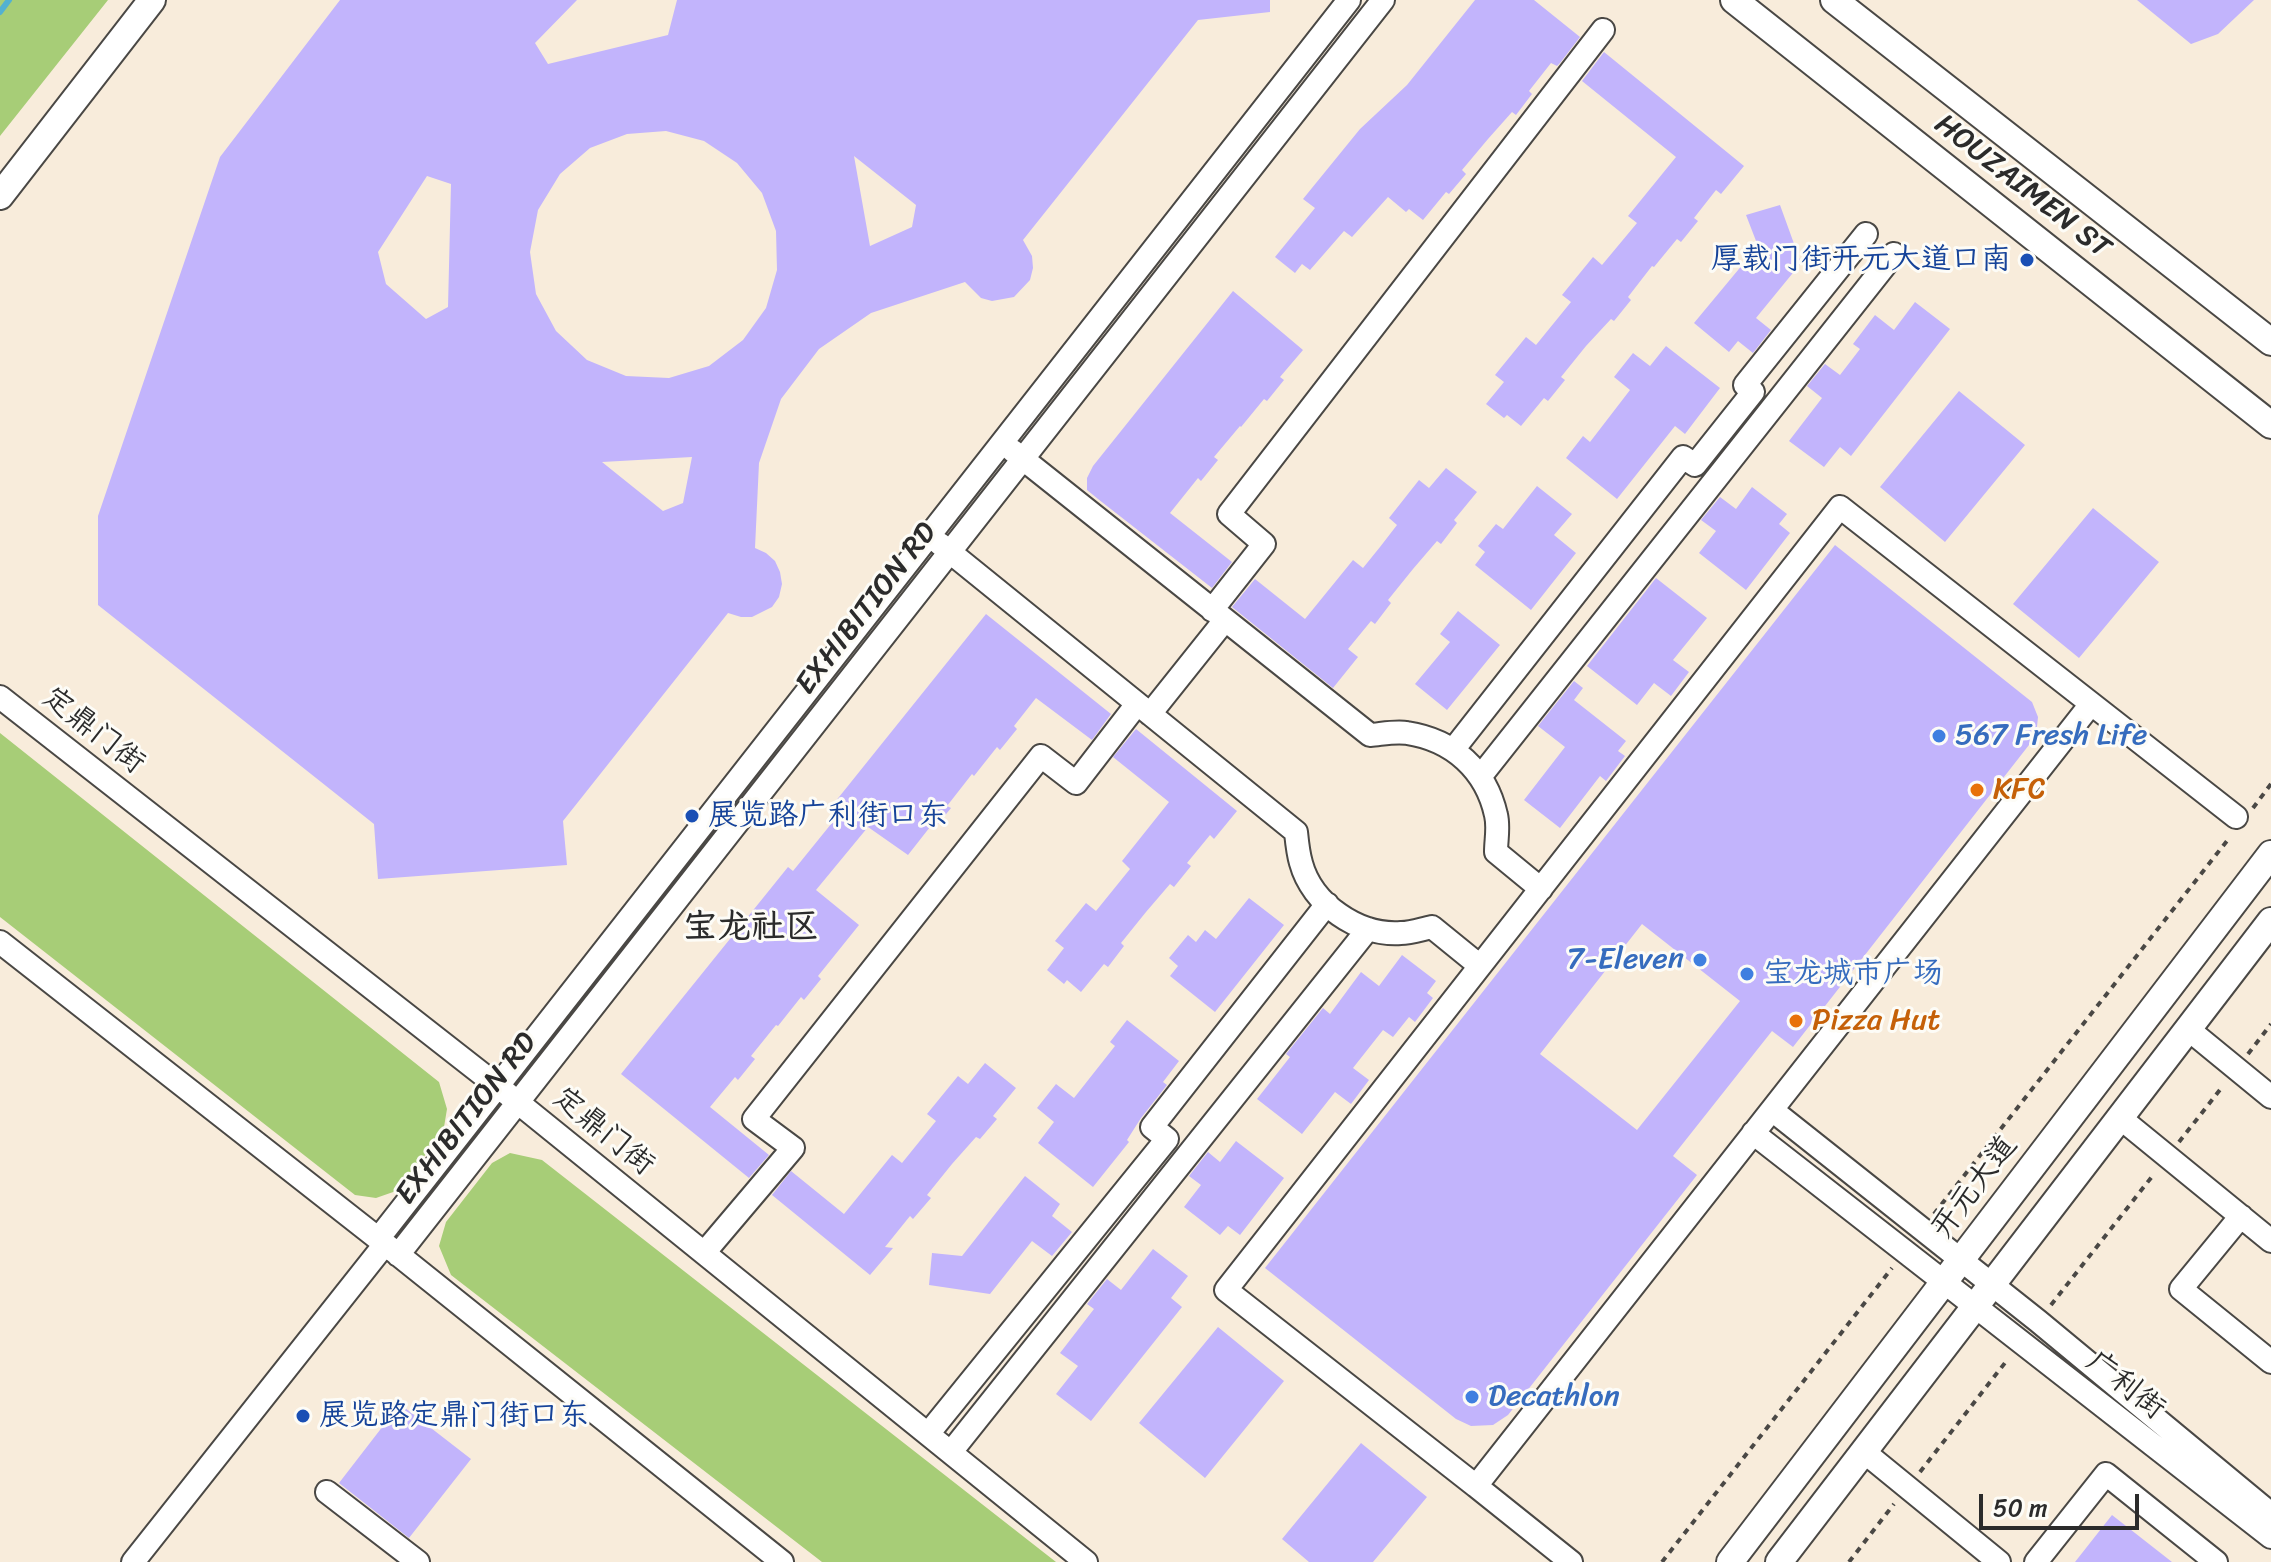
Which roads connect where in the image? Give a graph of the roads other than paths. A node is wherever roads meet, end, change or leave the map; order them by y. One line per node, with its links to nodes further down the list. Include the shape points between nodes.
1 (152, 0): 7 (main road)
2 (1349, 0): 12 (street, EXHIBITION RD)
3 (1383, 0): 13 (street, EXHIBITION RD)
4 (1734, 0): 11 (main road, HOUZAIMEN ST)
5 (1834, 0): 10 (main road, HOUZAIMEN ST)
6 (1603, 30): 16 (street, via 1229,514 1264,544)
7 (0, 196)
8 (1866, 234): 20 (street, via 1745,385 1753,392 1695,465 1683,457)
9 (1894, 254): 21 (street)
10 (2271, 342)
11 (2271, 425)
12 (1003, 443): 13 (street); 14 (street, EXHIBITION RD)
13 (1023, 459): 15 (street, EXHIBITION RD); 16 (street)
14 (929, 535): 15 (street); 31 (street, EXHIBITION RD)
15 (950, 552): 19 (street); 33 (street, EXHIBITION RD)
16 (1219, 615): 19 (street); 20 (street, via 1370,735 1404,732 1438,740)
17 (0, 697): 31 (street, 定鼎门街)
18 (2091, 704): 22 (street); 24 (street, via 1840,507); 34 (street)
19 (1143, 709): 25 (street, via 1296,832 1301,864); 40 (street, via 1076,783 1041,756 754,1119 793,1148)
20 (1453, 750): 21 (street)
21 (1480, 777): 24 (street, via 1497,818 1496,852)
22 (2240, 820)
23 (2271, 854): 41 (main road, 开元大道)
24 (1541, 889): 29 (street)
25 (1327, 904): 27 (street); 46 (street, via 1152,1127 1167,1139)
26 (2271, 921): 30 (main road)
27 (1368, 929): 29 (street, via 1400,933 1432,927); 48 (street)
28 (0, 942): 39 (street)
29 (1480, 966): 49 (street, via 1226,1290)
30 (2188, 1029): 32 (street); 35 (main road)
31 (497, 1086): 33 (street, 定鼎门街); 39 (street, EXHIBITION RD)
32 (2271, 1097)
33 (518, 1103): 39 (street, EXHIBITION RD); 40 (street, 定鼎门街)
34 (1772, 1110): 36 (street); 41 (street, 广利街)
35 (2119, 1117): 37 (street); 43 (main road)
36 (1753, 1133): 42 (street, 广利街); 49 (street)
37 (2241, 1216): 38 (street); 45 (street, via 2181,1289)
38 (2271, 1241)
39 (387, 1246): 53 (street, EXHIBITION RD); 55 (street)
40 (704, 1253): 46 (street, 定鼎门街)
41 (1961, 1258): 42 (main road, 开元大道); 43 (street, 广利街)
42 (1944, 1281): 44 (street, 广利街); 58 (main road, 开元大道)
43 (1992, 1283): 44 (main road); 51 (street, 广利街)
44 (1975, 1305): 47 (main road); 52 (street, 广利街)
45 (2271, 1362)
46 (928, 1434): 48 (street, 定鼎门街)
47 (1863, 1451): 59 (main road); 60 (street)
48 (951, 1452): 56 (street, 定鼎门街)
49 (1476, 1486): 57 (street)
50 (327, 1492): 54 (street)
51 (2267, 1503)
52 (2271, 1537)
53 (133, 1562)
54 (418, 1562)
55 (782, 1562)
56 (1086, 1562)
57 (1571, 1562)
58 (1730, 1562)
59 (1779, 1562)
60 (1999, 1562)
61 (2036, 1562): 62 (street, via 2106,1474)
62 (2216, 1562)

